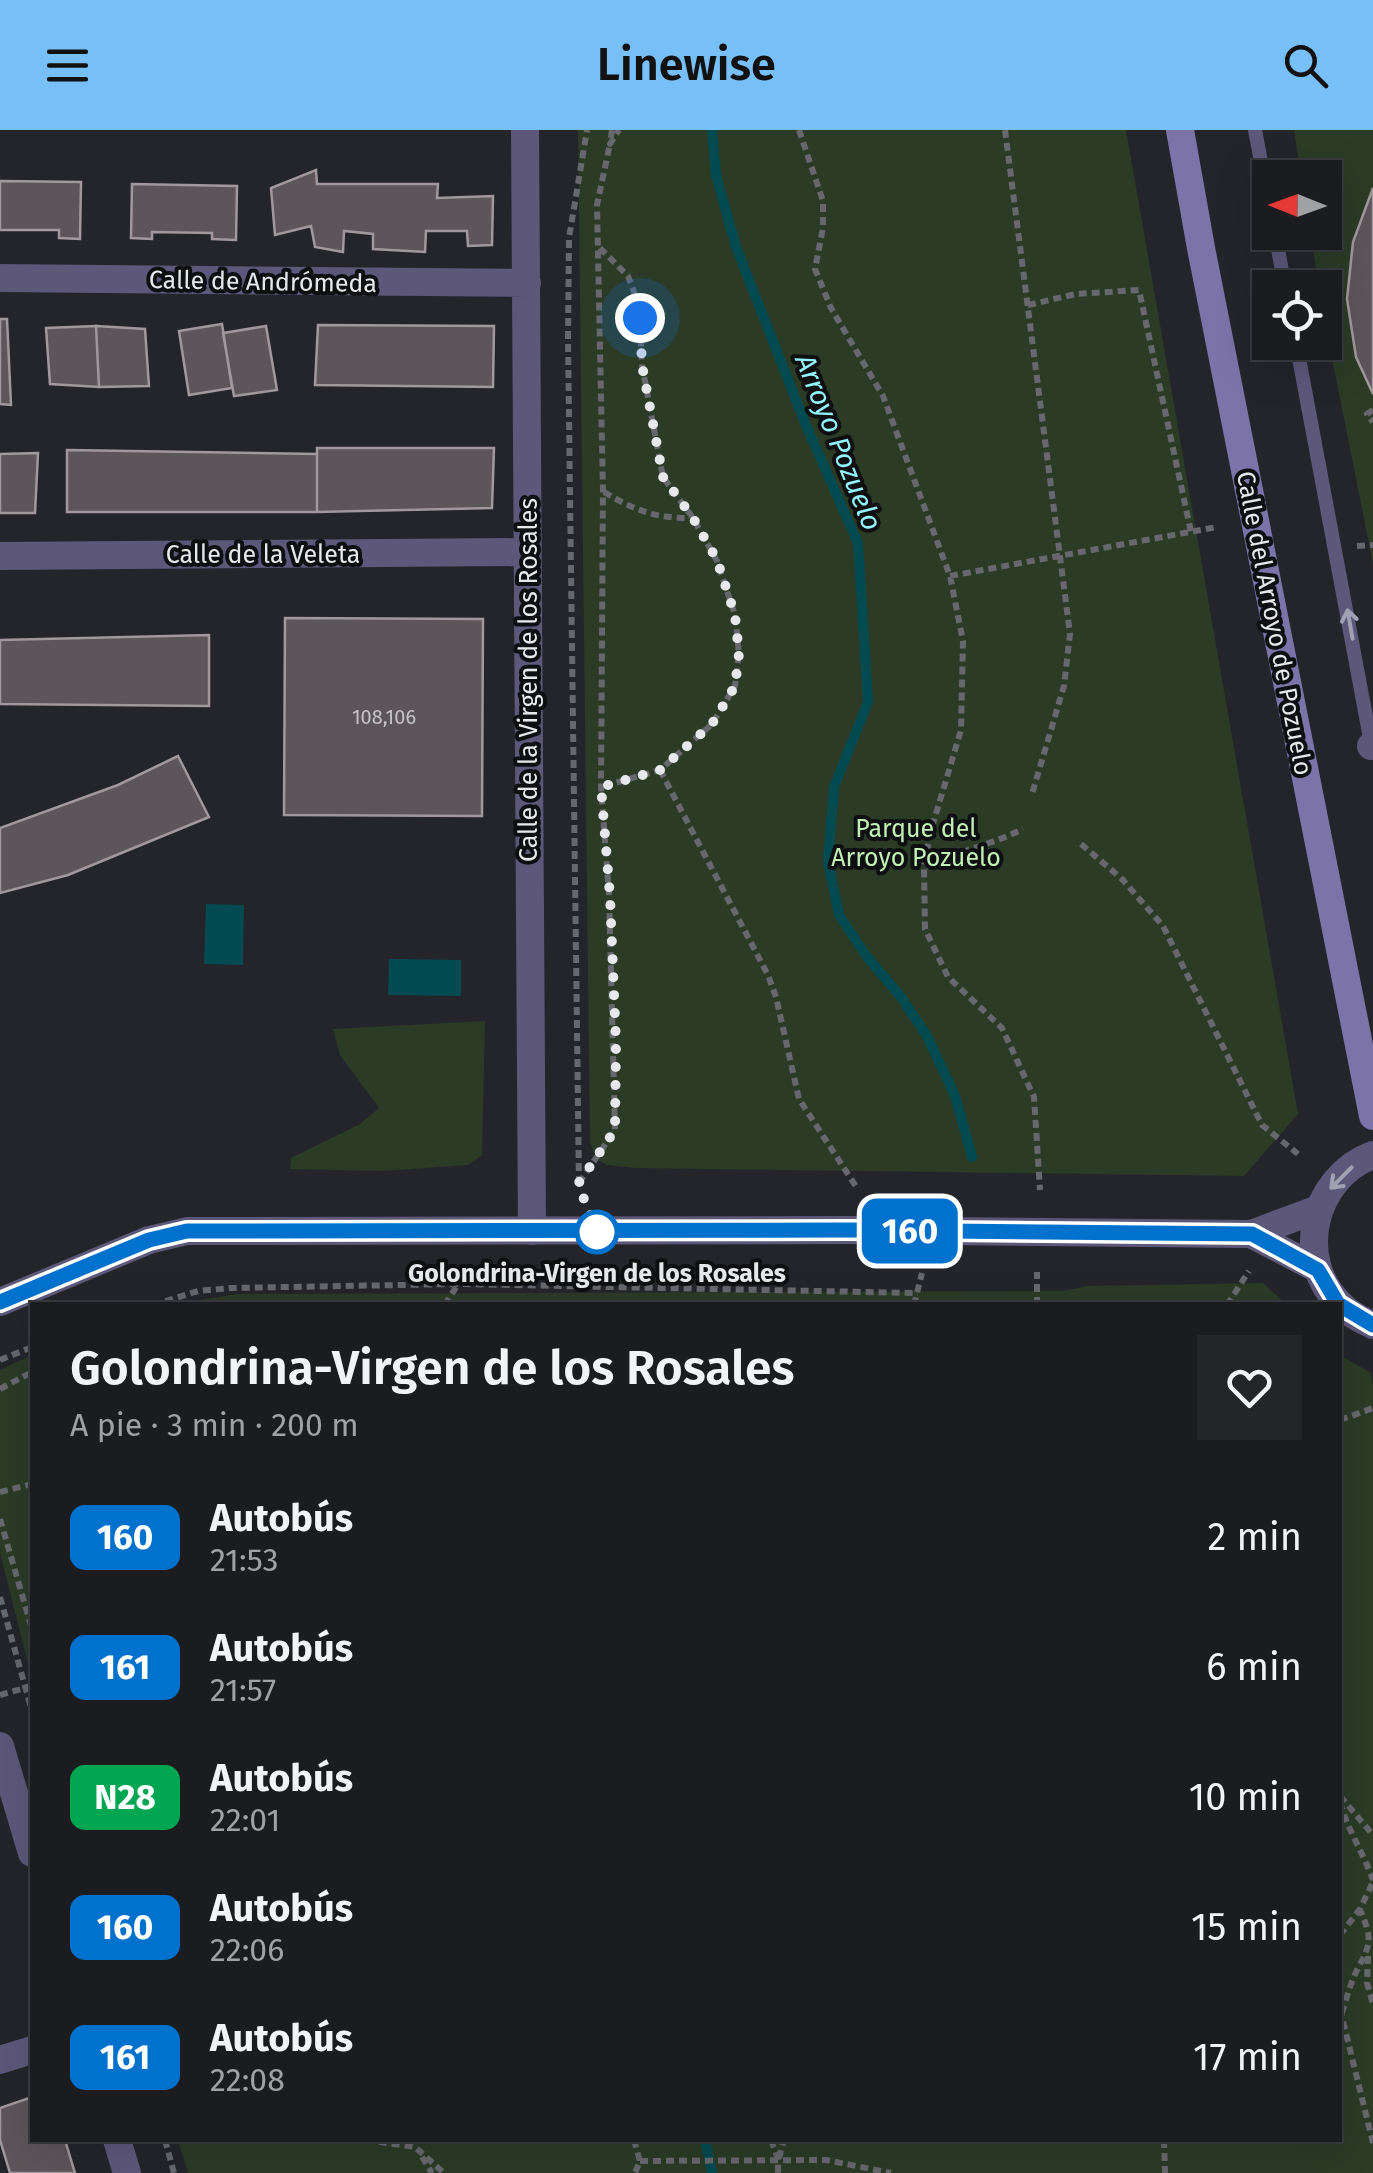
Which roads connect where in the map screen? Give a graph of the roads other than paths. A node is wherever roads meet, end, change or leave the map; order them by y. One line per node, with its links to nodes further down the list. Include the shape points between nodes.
1 (525, 130): 6 (street, Calle de la Virgen de los Rosales)
2 (1180, 130): 11 (main road, Calle del Arroyo de Pozuelo)
3 (1254, 130): 4 (lane)
4 (1260, 160)
5 (0, 278): 6 (street, Calle de Andrómeda)
6 (526, 283): 8 (street, Calle de la Virgen de los Rosales)
7 (1299, 360): 10 (lane, one-way to 7)
8 (526, 552): 9 (street, Calle de la Veleta); 14 (street, Calle de la Virgen de los Rosales)
9 (0, 556)
10 (1372, 748)
11 (1373, 1116)
12 (1373, 1156): 13 (street, one-way to 13, via 1342,1174)
13 (1318, 1210): 15 (street); 16 (street)
14 (532, 1231): 15 (street); 17 (street, via 187,1231 149,1240)
15 (1252, 1234): 16 (street)
16 (1318, 1270): 18 (street)
17 (0, 1302)
18 (1337, 1302)
19 (1342, 1306): 20 (street)
20 (1373, 1325)
21 (0, 1746): 22 (street)
22 (30, 1846)
23 (30, 2051): 24 (street)
24 (0, 2060)
25 (119, 2142): 26 (street)
26 (127, 2173)

